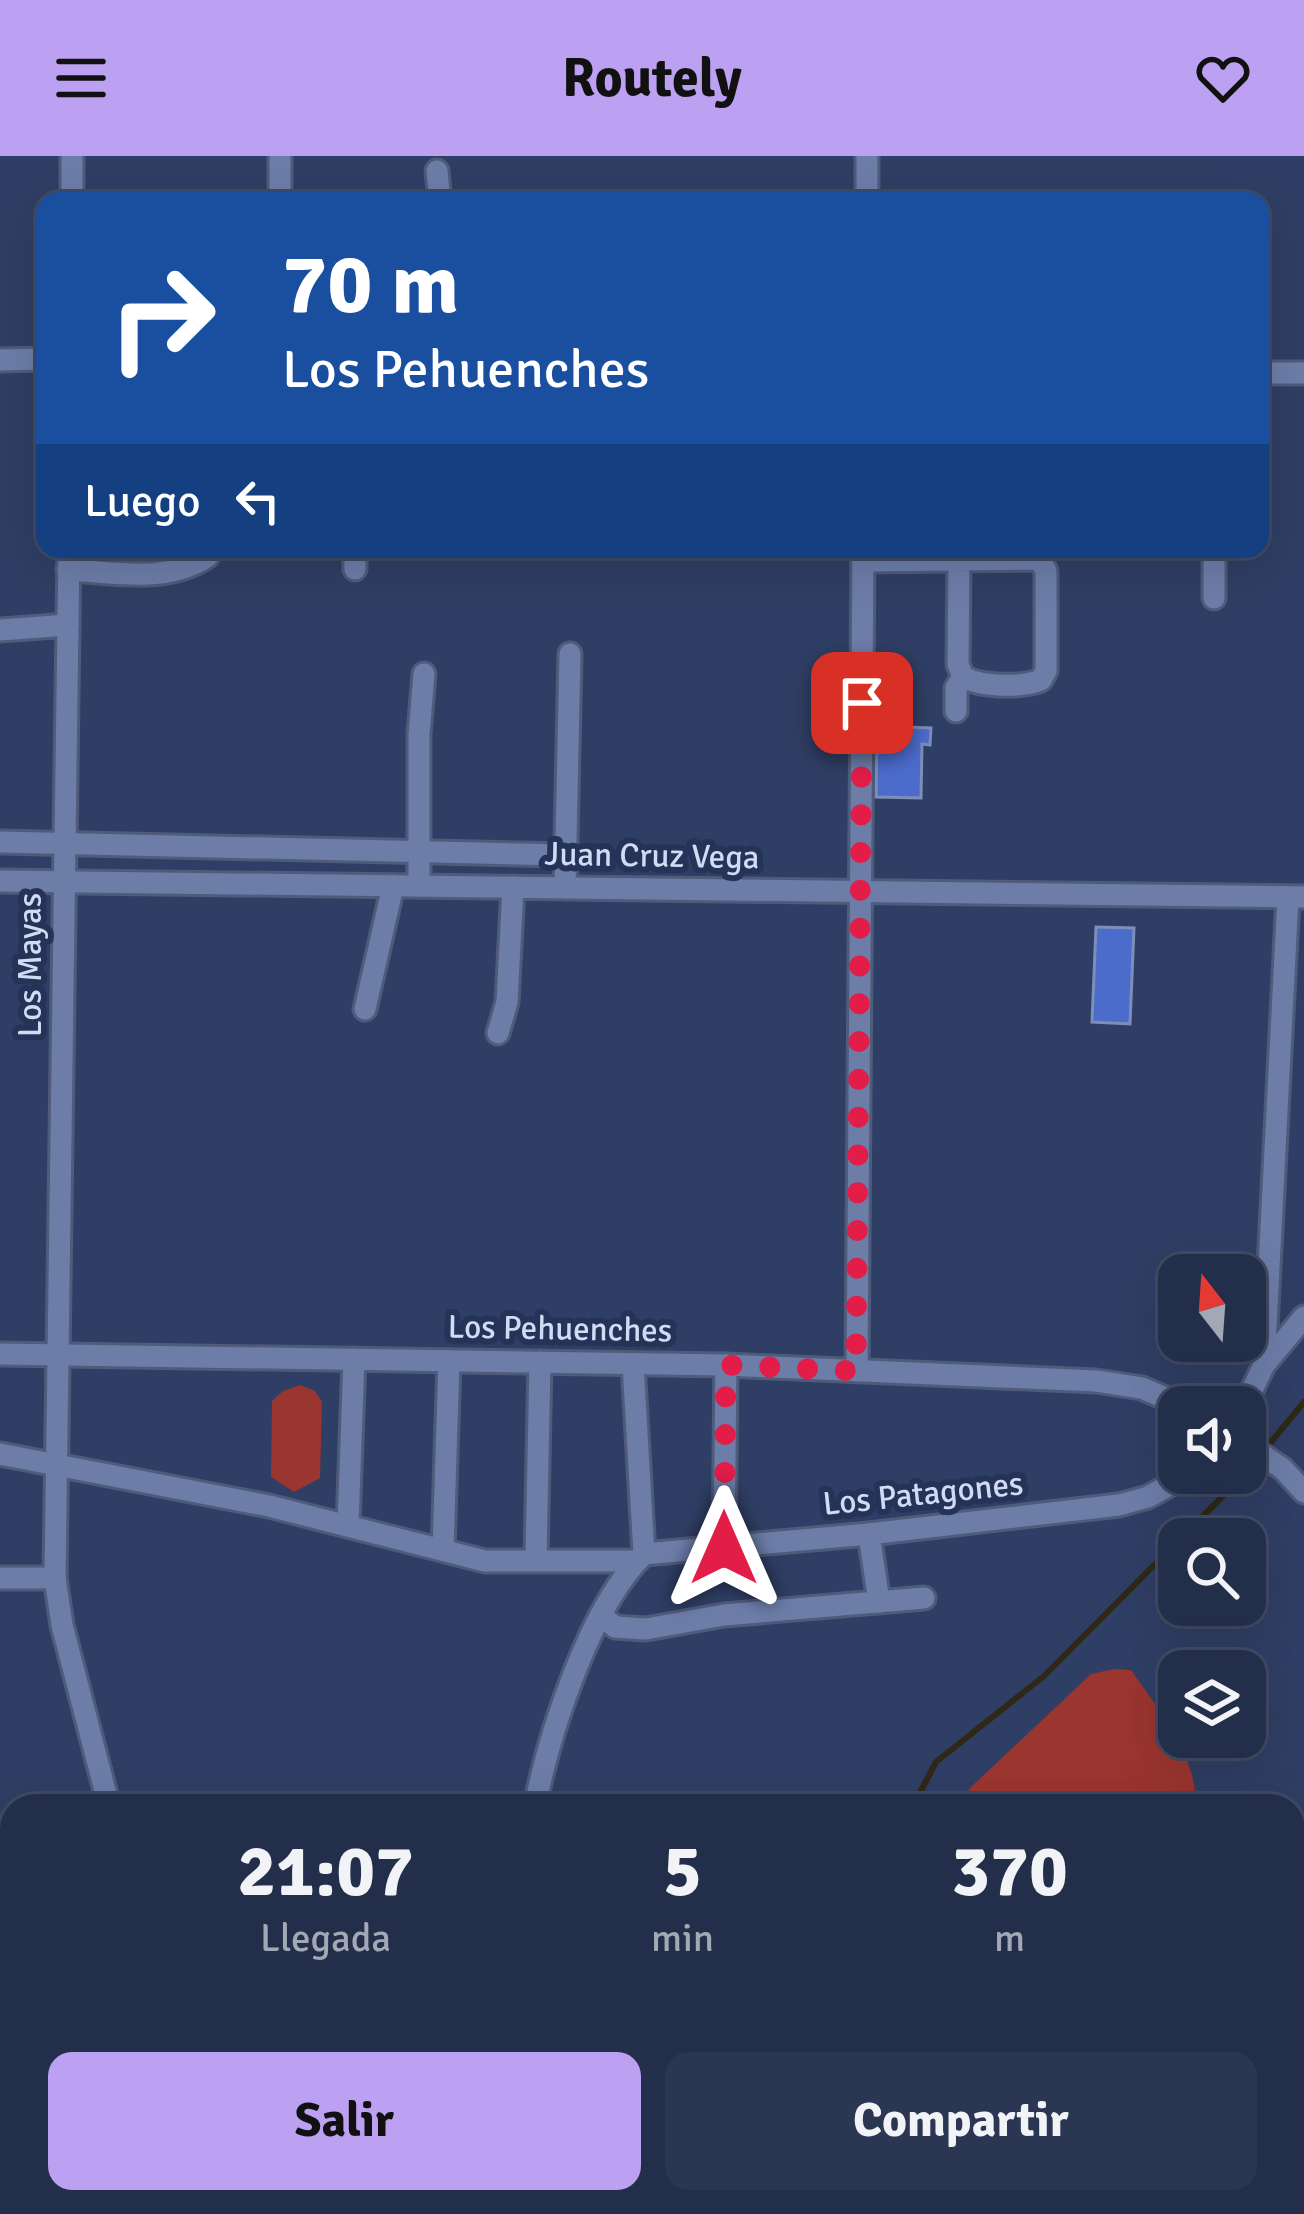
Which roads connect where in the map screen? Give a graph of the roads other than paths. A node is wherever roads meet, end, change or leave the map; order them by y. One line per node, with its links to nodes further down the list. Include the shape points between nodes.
1 (72, 156): 5 (street)
2 (280, 156): 6 (street)
3 (867, 156): 8 (street)
4 (437, 171): 7 (street)
5 (72, 192)
6 (280, 192)
7 (439, 192)
8 (866, 192)
9 (36, 359): 10 (street)
10 (0, 360)
11 (1269, 373): 12 (street)
12 (1304, 373)
13 (205, 558): 17 (street, via 163,574)
14 (863, 558): 36 (street)
15 (921, 558): 18 (street)
16 (1214, 558): 19 (street)
17 (69, 560): 20 (street, Los Mayas)
18 (959, 560): 24 (street); 24 (street, via 1036,559 1046,571 1041,680)
19 (1214, 598)
20 (68, 625): 21 (street); 27 (street, Los Mayas)
21 (0, 630)
22 (570, 654): 29 (street)
23 (424, 674): 28 (street)
24 (963, 677): 25 (street)
25 (956, 711)
26 (0, 842): 27 (street)
27 (64, 844): 28 (street); 31 (street, Los Mayas)
28 (419, 852): 29 (street); 33 (street)
29 (566, 855): 35 (street)
30 (0, 881): 31 (street, Juan Cruz Vega)
31 (64, 882): 32 (street, Juan Cruz Vega); 42 (street, Los Mayas)
32 (393, 886): 33 (street, Juan Cruz Vega); 38 (street)
33 (419, 886): 34 (street, Juan Cruz Vega)
34 (513, 887): 35 (street, Juan Cruz Vega); 39 (street)
35 (565, 888): 36 (street, Juan Cruz Vega)
36 (861, 892): 37 (street, Juan Cruz Vega); 49 (street)
37 (1296, 897): 48 (street)
38 (365, 1009)
39 (498, 1033)
40 (1304, 1317): 48 (street)
41 (0, 1354): 42 (street, Los Pehuenches)
42 (61, 1355): 43 (street, Los Pehuenches); 54 (street, Los Mayas)
43 (354, 1359): 44 (street, Los Pehuenches); 57 (street)
44 (449, 1361): 45 (street, Los Pehuenches); 60 (street)
45 (540, 1362): 46 (street, Los Pehuenches); 62 (street)
46 (633, 1364): 47 (street, Los Pehuenches); 61 (street)
47 (726, 1365): 49 (street, Los Pehuenches); 59 (street)
48 (1264, 1365): 50 (street)
49 (856, 1371): 51 (street, Los Pehuenches, via 1096,1381)
50 (1254, 1386)
51 (1158, 1395)
52 (0, 1454): 54 (street, Los Patagones)
53 (1266, 1458): 56 (street)
54 (58, 1466): 57 (street, Los Patagones); 64 (street, Los Mayas)
55 (1158, 1491): 58 (street, Los Patagones, via 1119,1504)
56 (1304, 1492)
57 (348, 1526): 60 (street, Los Patagones)
58 (869, 1534): 59 (street, Los Patagones); 66 (street)
59 (724, 1548): 61 (street, Los Patagones)
60 (443, 1550): 62 (street, Los Patagones, via 485,1561)
61 (640, 1557): 62 (street, Los Patagones); 67 (street)
62 (536, 1558)
63 (0, 1578): 64 (street)
64 (55, 1578): 68 (street, Los Mayas)
65 (924, 1598): 66 (street)
66 (879, 1602): 67 (street, via 646,1629 615,1627)
67 (602, 1616): 69 (street, via 562,1705)
68 (106, 1794)
69 (538, 1794)

